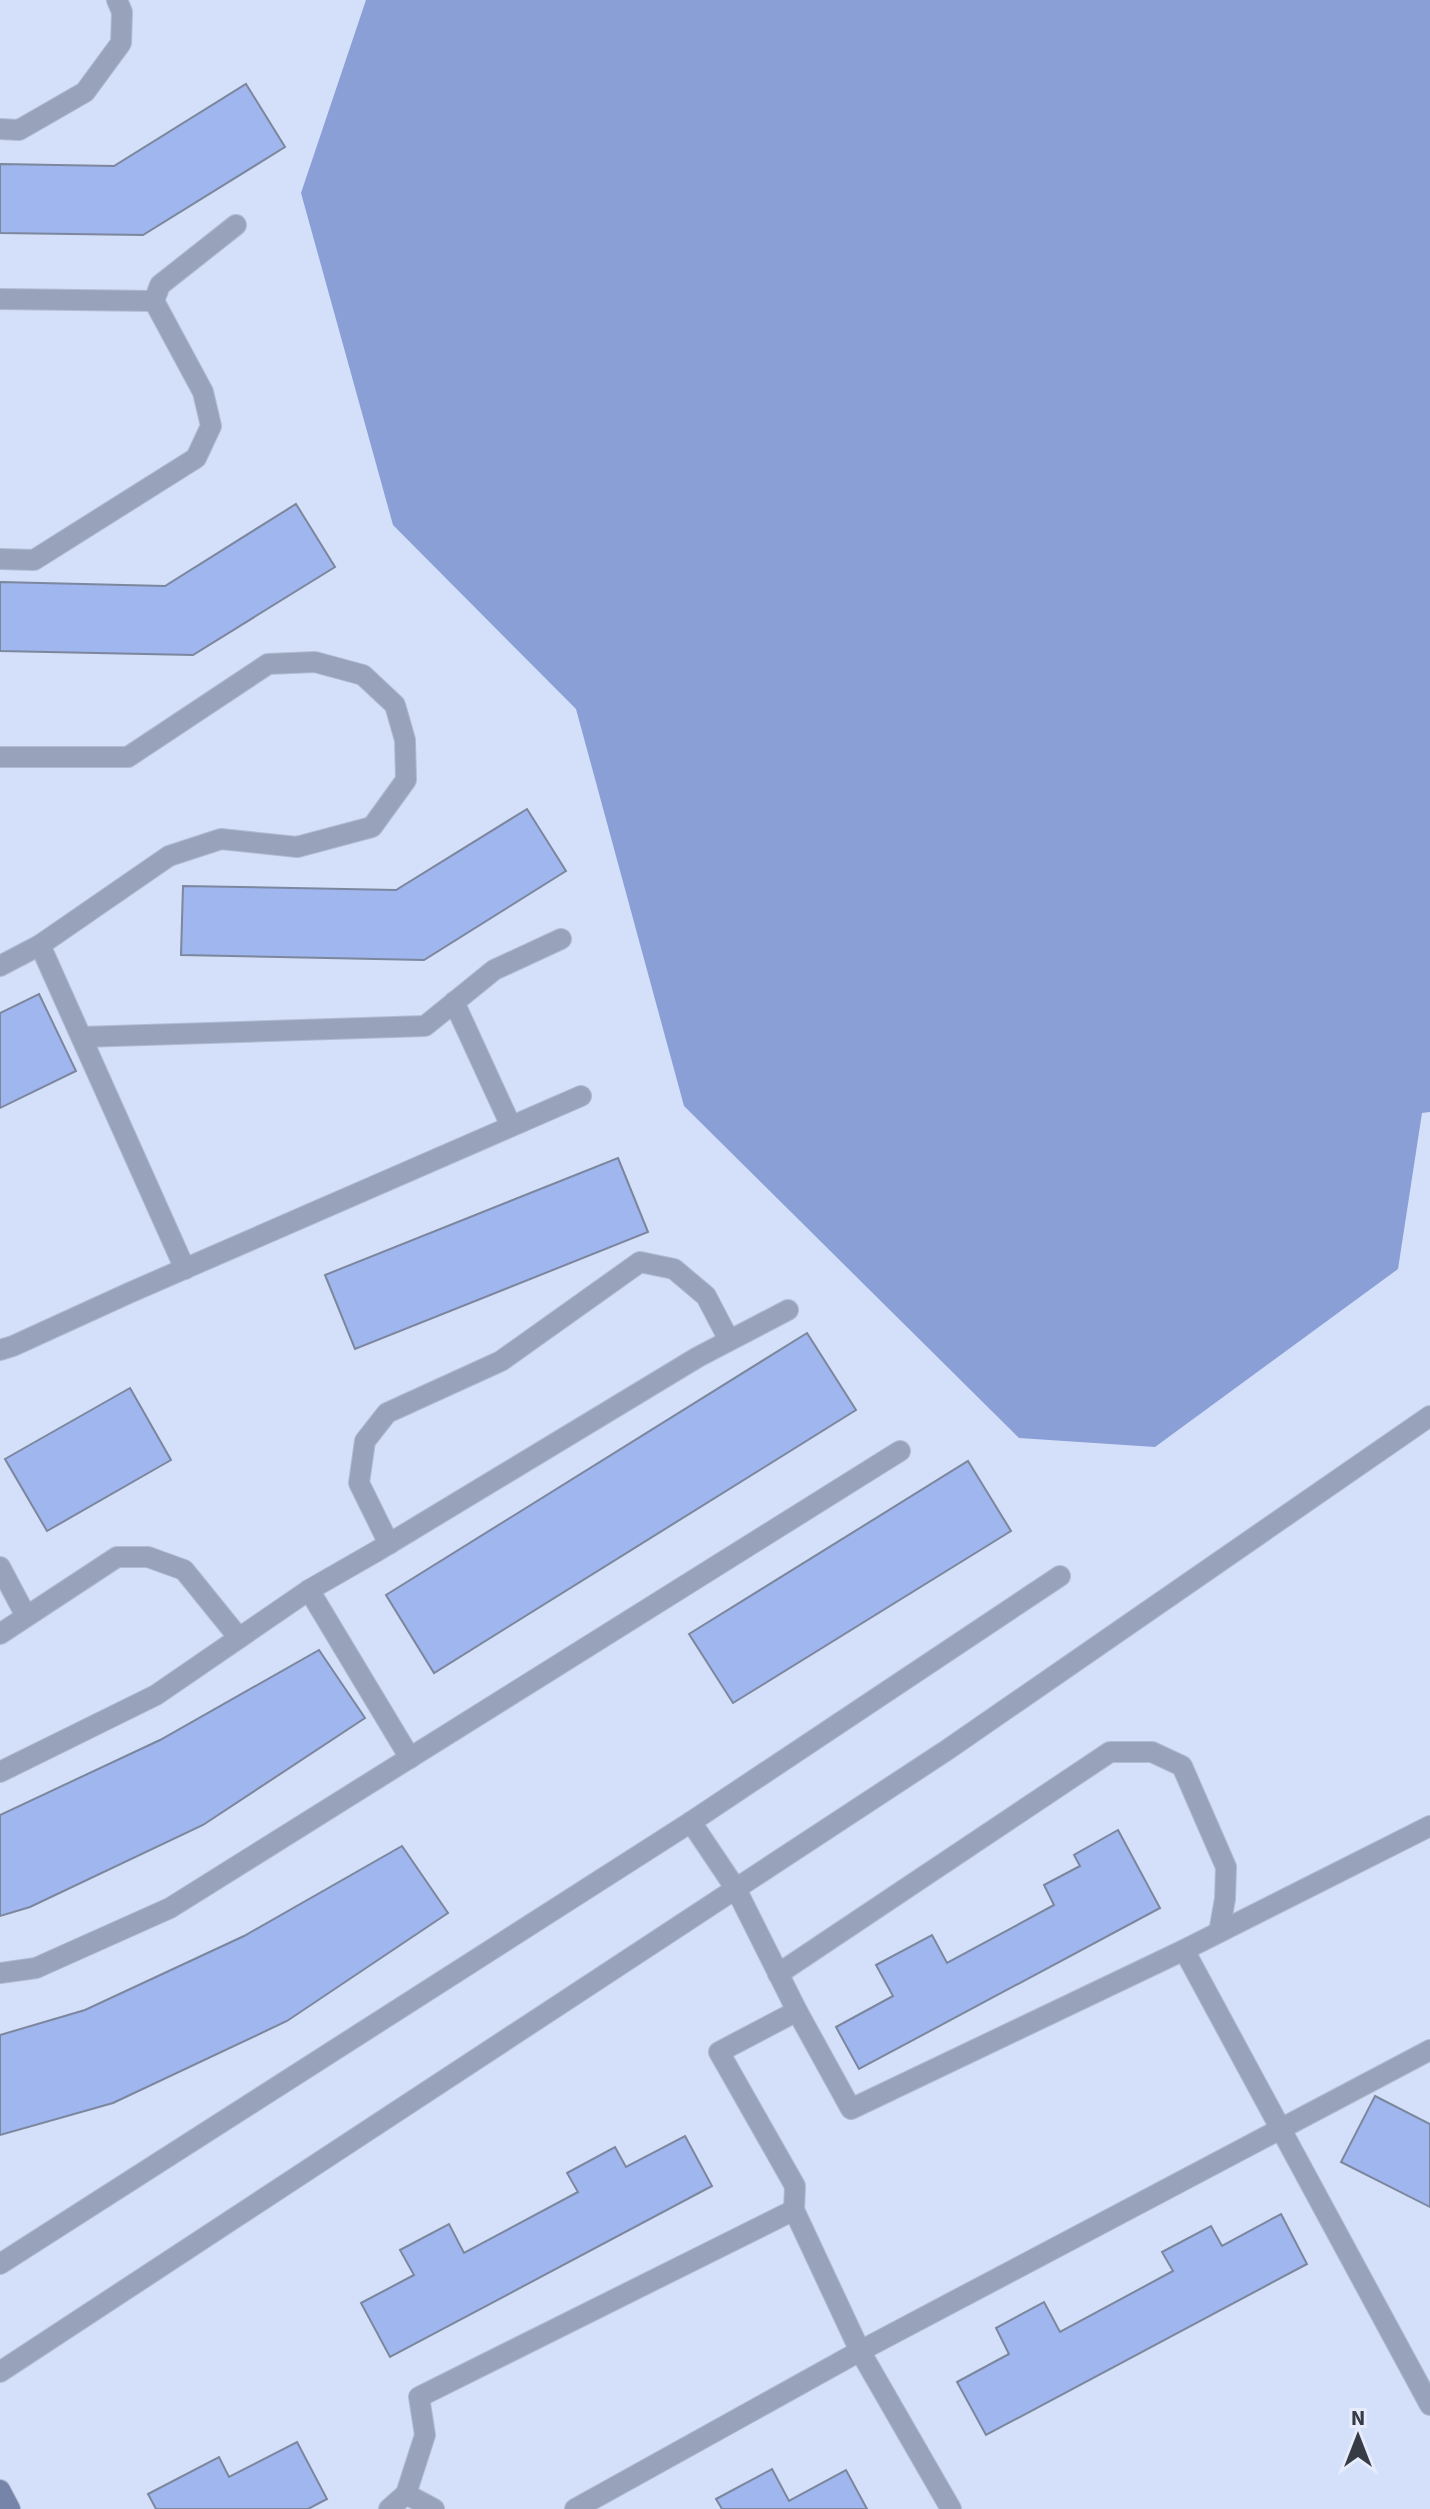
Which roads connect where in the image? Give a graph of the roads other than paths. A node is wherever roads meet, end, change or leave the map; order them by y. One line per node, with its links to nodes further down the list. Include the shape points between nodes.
1 (117, 0): 2 (street, via 121,43 85,92 19,130)
2 (0, 129)
3 (236, 225): 5 (street, via 160,285)
4 (0, 299): 5 (street)
5 (154, 301): 6 (street, via 203,392 211,426 196,458 34,560)
6 (0, 559)
7 (0, 757): 9 (street, via 128,757 268,664 315,662 363,675 395,705 405,740 406,780 372,827 297,847 221,839 169,856)
8 (561, 939): 11 (street, via 494,970)
9 (40, 945): 10 (street); 12 (street)
10 (0, 966)
11 (454, 1002): 12 (street, via 425,1026); 14 (street)
12 (82, 1037): 15 (street)
13 (581, 1096): 14 (street)
14 (511, 1126): 15 (street)
15 (185, 1269): 18 (street)
16 (788, 1310): 17 (street)
17 (729, 1340): 21 (street); 21 (street, via 706,1296 674,1269 640,1262 501,1361 387,1413 365,1441 359,1483)
18 (0, 1350)
19 (1430, 1416): 32 (street)
20 (900, 1451): 28 (street)
21 (389, 1544): 24 (street)
22 (0, 1567): 25 (street)
23 (1060, 1576): 30 (street)
24 (309, 1590): 27 (street); 28 (street)
25 (26, 1616): 26 (street); 27 (street, via 117,1557 148,1557 184,1570)
26 (0, 1634)
27 (239, 1638): 29 (street, via 156,1695)
28 (410, 1758): 35 (street, via 170,1908 36,1968)
29 (0, 1772)
30 (691, 1822): 32 (street); 41 (street)
31 (1430, 1826): 33 (street)
32 (736, 1889): 36 (street); 43 (street)
33 (1219, 1932): 34 (street); 36 (street, via 1226,1867 1182,1766 1152,1752 1110,1752)
34 (1184, 1950): 37 (street, via 851,2109); 39 (street)
35 (0, 1973)
36 (778, 1974): 37 (street)
37 (797, 2011): 40 (street, via 719,2052 795,2186)
38 (1430, 2050): 39 (street)
39 (1281, 2129): 42 (street); 44 (street)
40 (794, 2210): 42 (street); 46 (street, via 419,2397 425,2435)
41 (0, 2264)
42 (860, 2351): 50 (street); 51 (street)
43 (0, 2372)
44 (1430, 2405)
45 (0, 2490): 47 (street)
46 (406, 2494): 48 (street); 49 (street)
47 (10, 2509)
48 (389, 2509)
49 (434, 2509)
50 (575, 2509)
51 (951, 2509)

